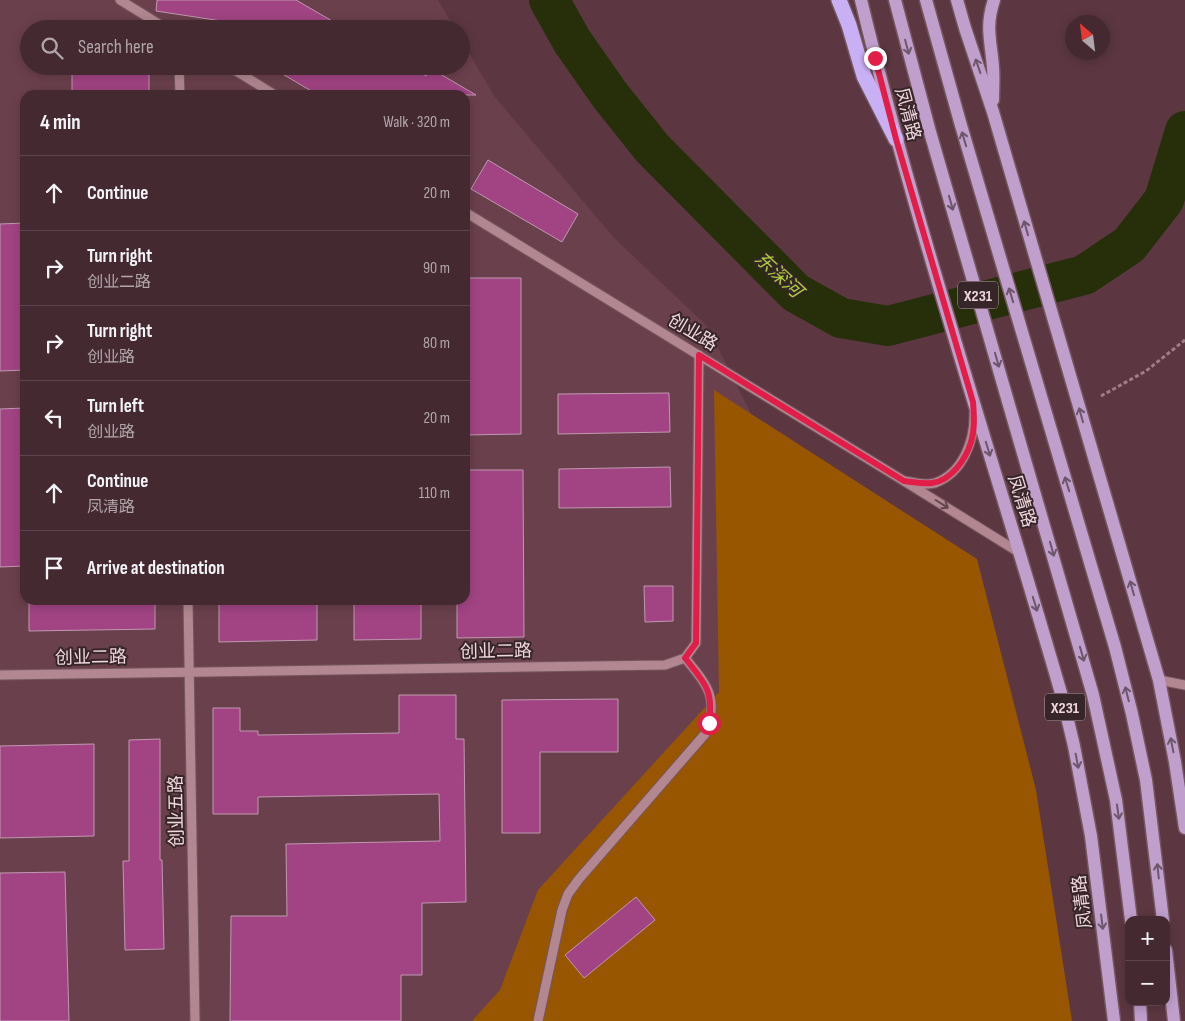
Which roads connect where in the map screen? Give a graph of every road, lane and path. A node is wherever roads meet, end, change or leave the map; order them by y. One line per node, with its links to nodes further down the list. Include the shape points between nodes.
1 (120, 0): 8 (street)
2 (839, 0): 14 (highway, via 864,76)
3 (861, 0): 14 (main road, 凤清路 / X231)
4 (895, 0): 29 (main road, 凤清路 / X231, one-way to 29, via 930,132 1093,695 1116,800)
5 (926, 0): 30 (main road, X231, one-way to 5, via 1146,780 1132,714)
6 (958, 0): 13 (main road, one-way to 6)
7 (994, 0): 13 (main road, via 988,23 993,67)
8 (152, 20)
9 (179, 75): 11 (street)
10 (243, 75): 12 (street)
11 (180, 90)
12 (267, 90)
13 (993, 112): 26 (main road, one-way to 13)
14 (896, 139): 19 (main road, 凤清路 / X231)
15 (470, 215): 17 (street, 创业路)
16 (1185, 340): 18 (path, via 1146,371)
17 (699, 355): 20 (street, 创业路); 23 (street, via 696,643)
18 (1101, 396)
19 (973, 402): 20 (street, 创业路, via 972,441 958,467 934,483); 21 (main road, 凤清路 / X231, one-way to 21)
20 (904, 481): 21 (street, 创业路, one-way to 21)
21 (1020, 552): 35 (main road, 凤清路 / X231, one-way to 35, via 1074,746 1098,880)
22 (188, 605): 24 (street, 创业五路)
23 (685, 658): 24 (street, 创业二路, via 664,665); 34 (street, via 706,684 710,697 711,710 705,734 568,894)
24 (190, 672): 25 (street, 创业二路); 33 (street, 创业五路)
25 (0, 674)
26 (1159, 680): 27 (street); 28 (main road, one-way to 26)
27 (1185, 685)
28 (1185, 828)
29 (1131, 916)
30 (1163, 916)
31 (1167, 961): 37 (main road)
32 (1140, 1006): 36 (main road)
33 (195, 1021)
34 (538, 1021)
35 (1114, 1021)
36 (1142, 1021)
37 (1174, 1021)

